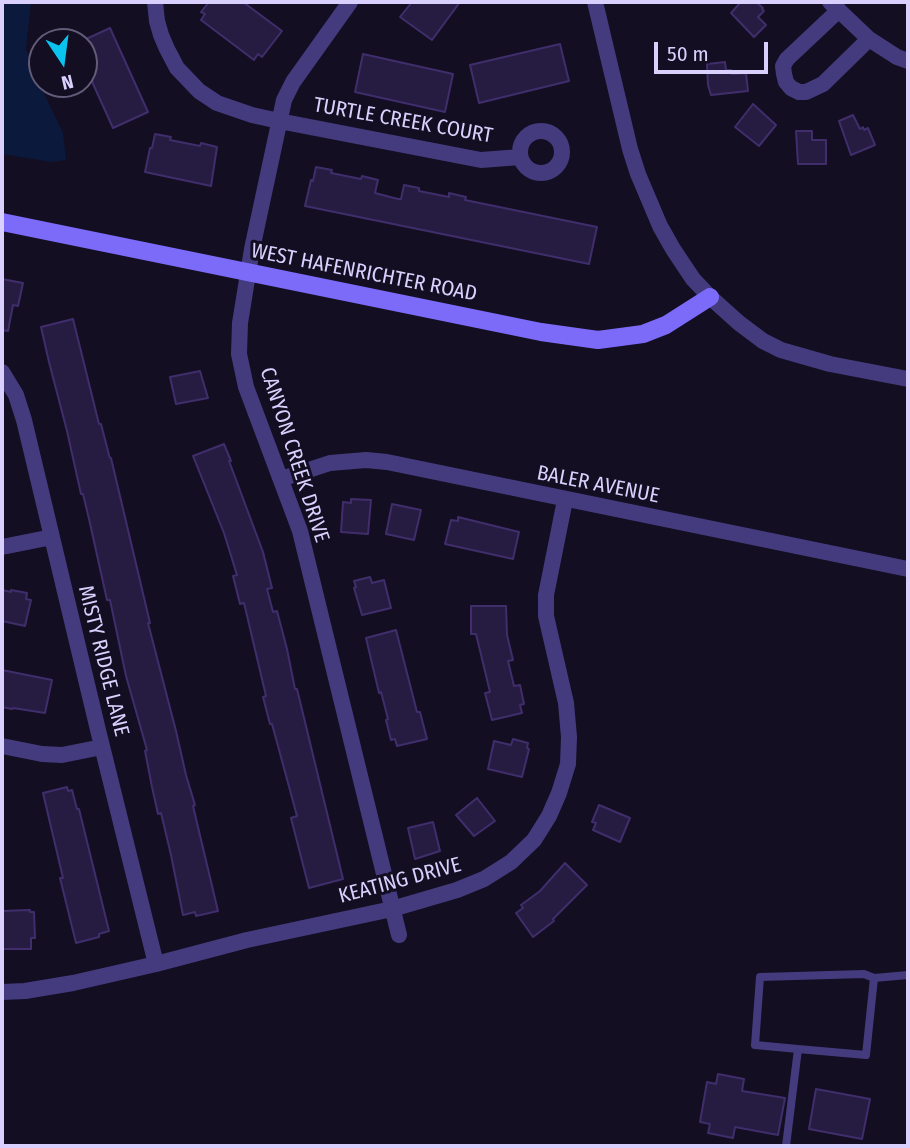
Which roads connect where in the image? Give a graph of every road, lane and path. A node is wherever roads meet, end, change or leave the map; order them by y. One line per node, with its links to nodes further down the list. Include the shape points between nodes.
1 (155, 2): 7 (street, TURTLE CREEK COURT, via 167,49 192,84 217,103)
2 (350, 2): 7 (street, CANYON CREEK DRIVE, via 293,82)
3 (594, 2): 11 (street, via 630,149 647,198 673,249)
4 (834, 6): 5 (street); 5 (street, via 783,66 792,88 806,92 823,85)
5 (869, 39): 6 (street)
6 (908, 61)
7 (278, 121): 8 (street, TURTLE CREEK COURT, via 481,160); 10 (street, CANYON CREEK DRIVE)
8 (520, 157)
9 (2, 222): 10 (street, WEST HAFENRICHTER ROAD)
10 (248, 272): 11 (street, WEST HAFENRICHTER ROAD, via 598,340 643,334); 14 (street, CANYON CREEK DRIVE, via 239,354 246,387)
11 (710, 297): 13 (street, via 763,341 781,350 830,365)
12 (2, 372): 16 (street, MISTY RIDGE LANE, via 24,421)
13 (908, 379)
14 (281, 479): 15 (street, BALER AVENUE, via 330,463 366,460); 21 (street, CANYON CREEK DRIVE, via 300,531)
15 (565, 500): 18 (street, BALER AVENUE); 21 (street, KEATING DRIVE, via 545,616 569,737 568,764 559,793 534,840 511,862 457,890)
16 (52, 537): 17 (street); 20 (street, MISTY RIDGE LANE)
17 (2, 547)
18 (908, 569)
19 (2, 746): 20 (street, via 62,755)
20 (102, 747): 23 (street, MISTY RIDGE LANE)
21 (392, 909): 22 (street, CANYON CREEK DRIVE); 23 (street, KEATING DRIVE)
22 (399, 935)
23 (156, 964): 26 (street, KEATING DRIVE, via 73,983)
24 (908, 975): 25 (lane)
25 (874, 978): 27 (lane, via 866,1055); 27 (lane, via 863,974 760,976 755,1045)
26 (2, 992)
27 (798, 1049): 28 (lane)
28 (786, 1146)

